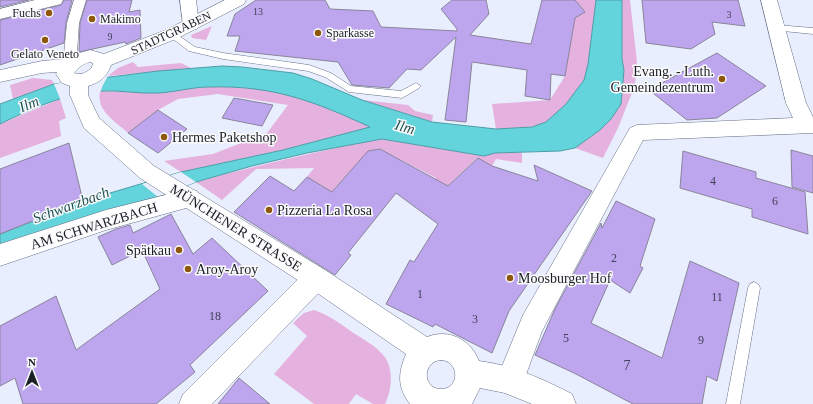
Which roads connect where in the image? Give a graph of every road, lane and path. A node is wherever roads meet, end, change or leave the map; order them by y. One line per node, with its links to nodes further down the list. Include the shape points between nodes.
1 (55, 0): 6 (street)
2 (80, 0): 11 (street, via 73,23 70,54)
3 (188, 0): 7 (street)
4 (238, 0): 7 (street, STADTGRABEN)
5 (769, 0): 8 (street)
6 (0, 14)
7 (191, 25): 10 (street, STADTGRABEN)
8 (776, 28): 9 (lane); 16 (street, via 796,103 802,117)
9 (813, 31)
10 (172, 34): 12 (street, STADTGRABEN); 15 (lane, via 192,49 308,68 328,75 349,89 402,95)
11 (73, 62): 12 (street, via 90,56); 13 (street); 14 (street, via 65,74 70,80)
12 (102, 62): 14 (street, via 98,73)
13 (0, 76)
14 (79, 81): 17 (street, MÜNCHENER STRASSE, via 79,95 86,114 96,128 147,172)
15 (416, 86)
16 (810, 126): 23 (street, via 637,133 532,324)
17 (182, 194): 18 (street, AM SCHWARZBACH); 19 (street, MÜNCHENER STRASSE)
18 (0, 255)
19 (316, 278): 21 (street, MÜNCHENER STRASSE); 24 (street)
20 (754, 288): 27 (lane)
21 (424, 351): 22 (street, via 437,346 452,349 463,359); 25 (street, via 413,370 415,385 424,398)
22 (468, 374): 23 (street, via 494,376); 25 (street, via 467,386 460,396 450,403)
23 (510, 381): 26 (street)
24 (194, 404)
25 (438, 404)
26 (562, 404)
27 (733, 404)

